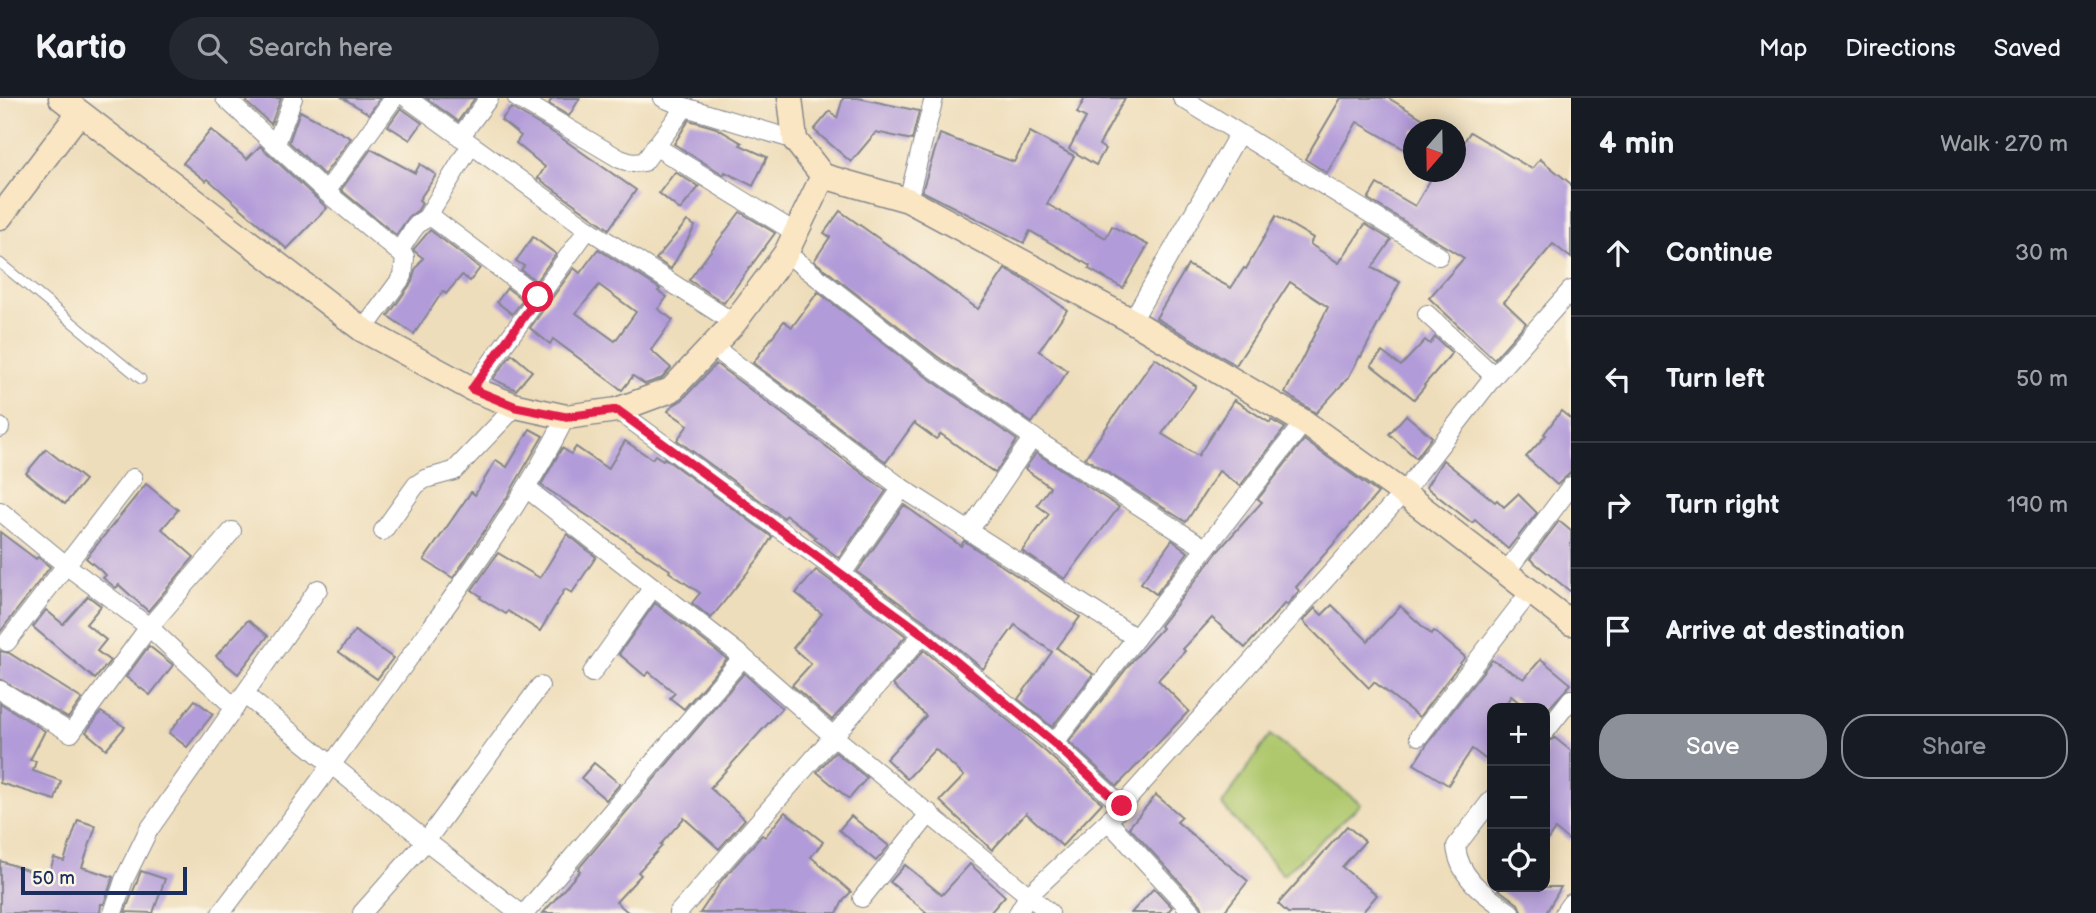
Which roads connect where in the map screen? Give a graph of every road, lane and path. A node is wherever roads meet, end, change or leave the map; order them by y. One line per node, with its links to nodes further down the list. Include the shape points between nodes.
1 (293, 98): 16 (street)
2 (394, 98): 19 (street)
3 (407, 98): 15 (street)
4 (489, 98): 15 (street)
5 (517, 98): 17 (street, via 620,159 644,162)
6 (663, 98): 12 (street)
7 (790, 98): 14 (street)
8 (934, 98): 20 (street)
9 (1182, 98): 13 (street)
10 (234, 102): 16 (street)
11 (70, 106): 21 (street); 33 (street)
12 (685, 107): 14 (street); 17 (street)
13 (1238, 135): 26 (street); 31 (street)
14 (795, 140): 18 (street)
15 (465, 141): 22 (street); 23 (street)
16 (276, 144): 19 (street)
17 (655, 146): 24 (street)
18 (823, 176): 20 (street); 24 (street)
19 (327, 192): 25 (street)
20 (908, 200): 31 (street)
21 (0, 217)
22 (426, 217): 25 (street); 29 (street)
23 (588, 229): 29 (street); 32 (street)
24 (791, 243): 32 (street); 42 (street, via 931,366)
25 (399, 251): 33 (street, via 405,257 403,276)
26 (1439, 256)
27 (0, 263): 36 (lane)
28 (1571, 290): 35 (street)
29 (538, 297): 37 (street)
30 (1427, 314): 35 (street)
31 (1132, 321): 41 (street)
32 (734, 323): 34 (street)
33 (363, 330): 37 (street)
34 (713, 347): 39 (street, via 671,390); 46 (street)
35 (1494, 376): 47 (street)
36 (141, 379)
37 (472, 389): 38 (street)
38 (516, 407): 40 (street); 50 (street, via 454,471 416,485)
39 (617, 410): 40 (street); 55 (street)
40 (566, 417): 45 (street)
41 (1304, 422): 47 (street); 52 (street)
42 (1033, 437): 51 (street); 52 (street)
43 (133, 478): 53 (street)
44 (1571, 486): 54 (street)
45 (526, 488): 56 (street); 74 (street, via 466,580)
46 (902, 488): 51 (street); 55 (street)
47 (1404, 494): 54 (street); 75 (street)
48 (0, 510): 53 (street)
49 (232, 531): 60 (street)
50 (383, 531)
51 (969, 531): 62 (street)
52 (1205, 548): 62 (street)
53 (67, 566): 60 (street); 63 (street)
54 (1506, 572): 58 (street)
55 (841, 575): 61 (street)
56 (653, 587): 64 (street); 65 (street)
57 (318, 589): 69 (street)
58 (1530, 592): 59 (street); 72 (street)
59 (1571, 623)
60 (149, 627): 67 (street, via 71,733); 69 (street)
61 (923, 634): 71 (street); 73 (street)
62 (1136, 638): 73 (street)
63 (8, 642)
64 (743, 657): 71 (street); 88 (street)
65 (592, 673)
66 (540, 686): 79 (street)
67 (0, 690)
68 (1571, 699): 70 (street)
69 (240, 701): 74 (street); 84 (street, via 148,831)
70 (1550, 726)
71 (832, 735): 77 (street); 83 (street)
72 (1419, 736)
73 (1054, 743): 75 (street)
74 (332, 765): 79 (street); 85 (street)
75 (1122, 806): 78 (street)
76 (1487, 806): 92 (street, via 1456,846 1457,855 1474,886)
77 (930, 813): 80 (street); 81 (street)
78 (1108, 821): 80 (street); 91 (street)
79 (426, 841): 86 (street); 87 (street)
80 (1028, 896): 89 (street); 90 (street)
81 (862, 898)
82 (1571, 903): 93 (street)
83 (686, 911)
84 (113, 913)
85 (221, 913)
86 (362, 913)
87 (520, 913)
88 (526, 913)
89 (1018, 913)
90 (1050, 913)
91 (1192, 913)
92 (1511, 913)
93 (1563, 913)

